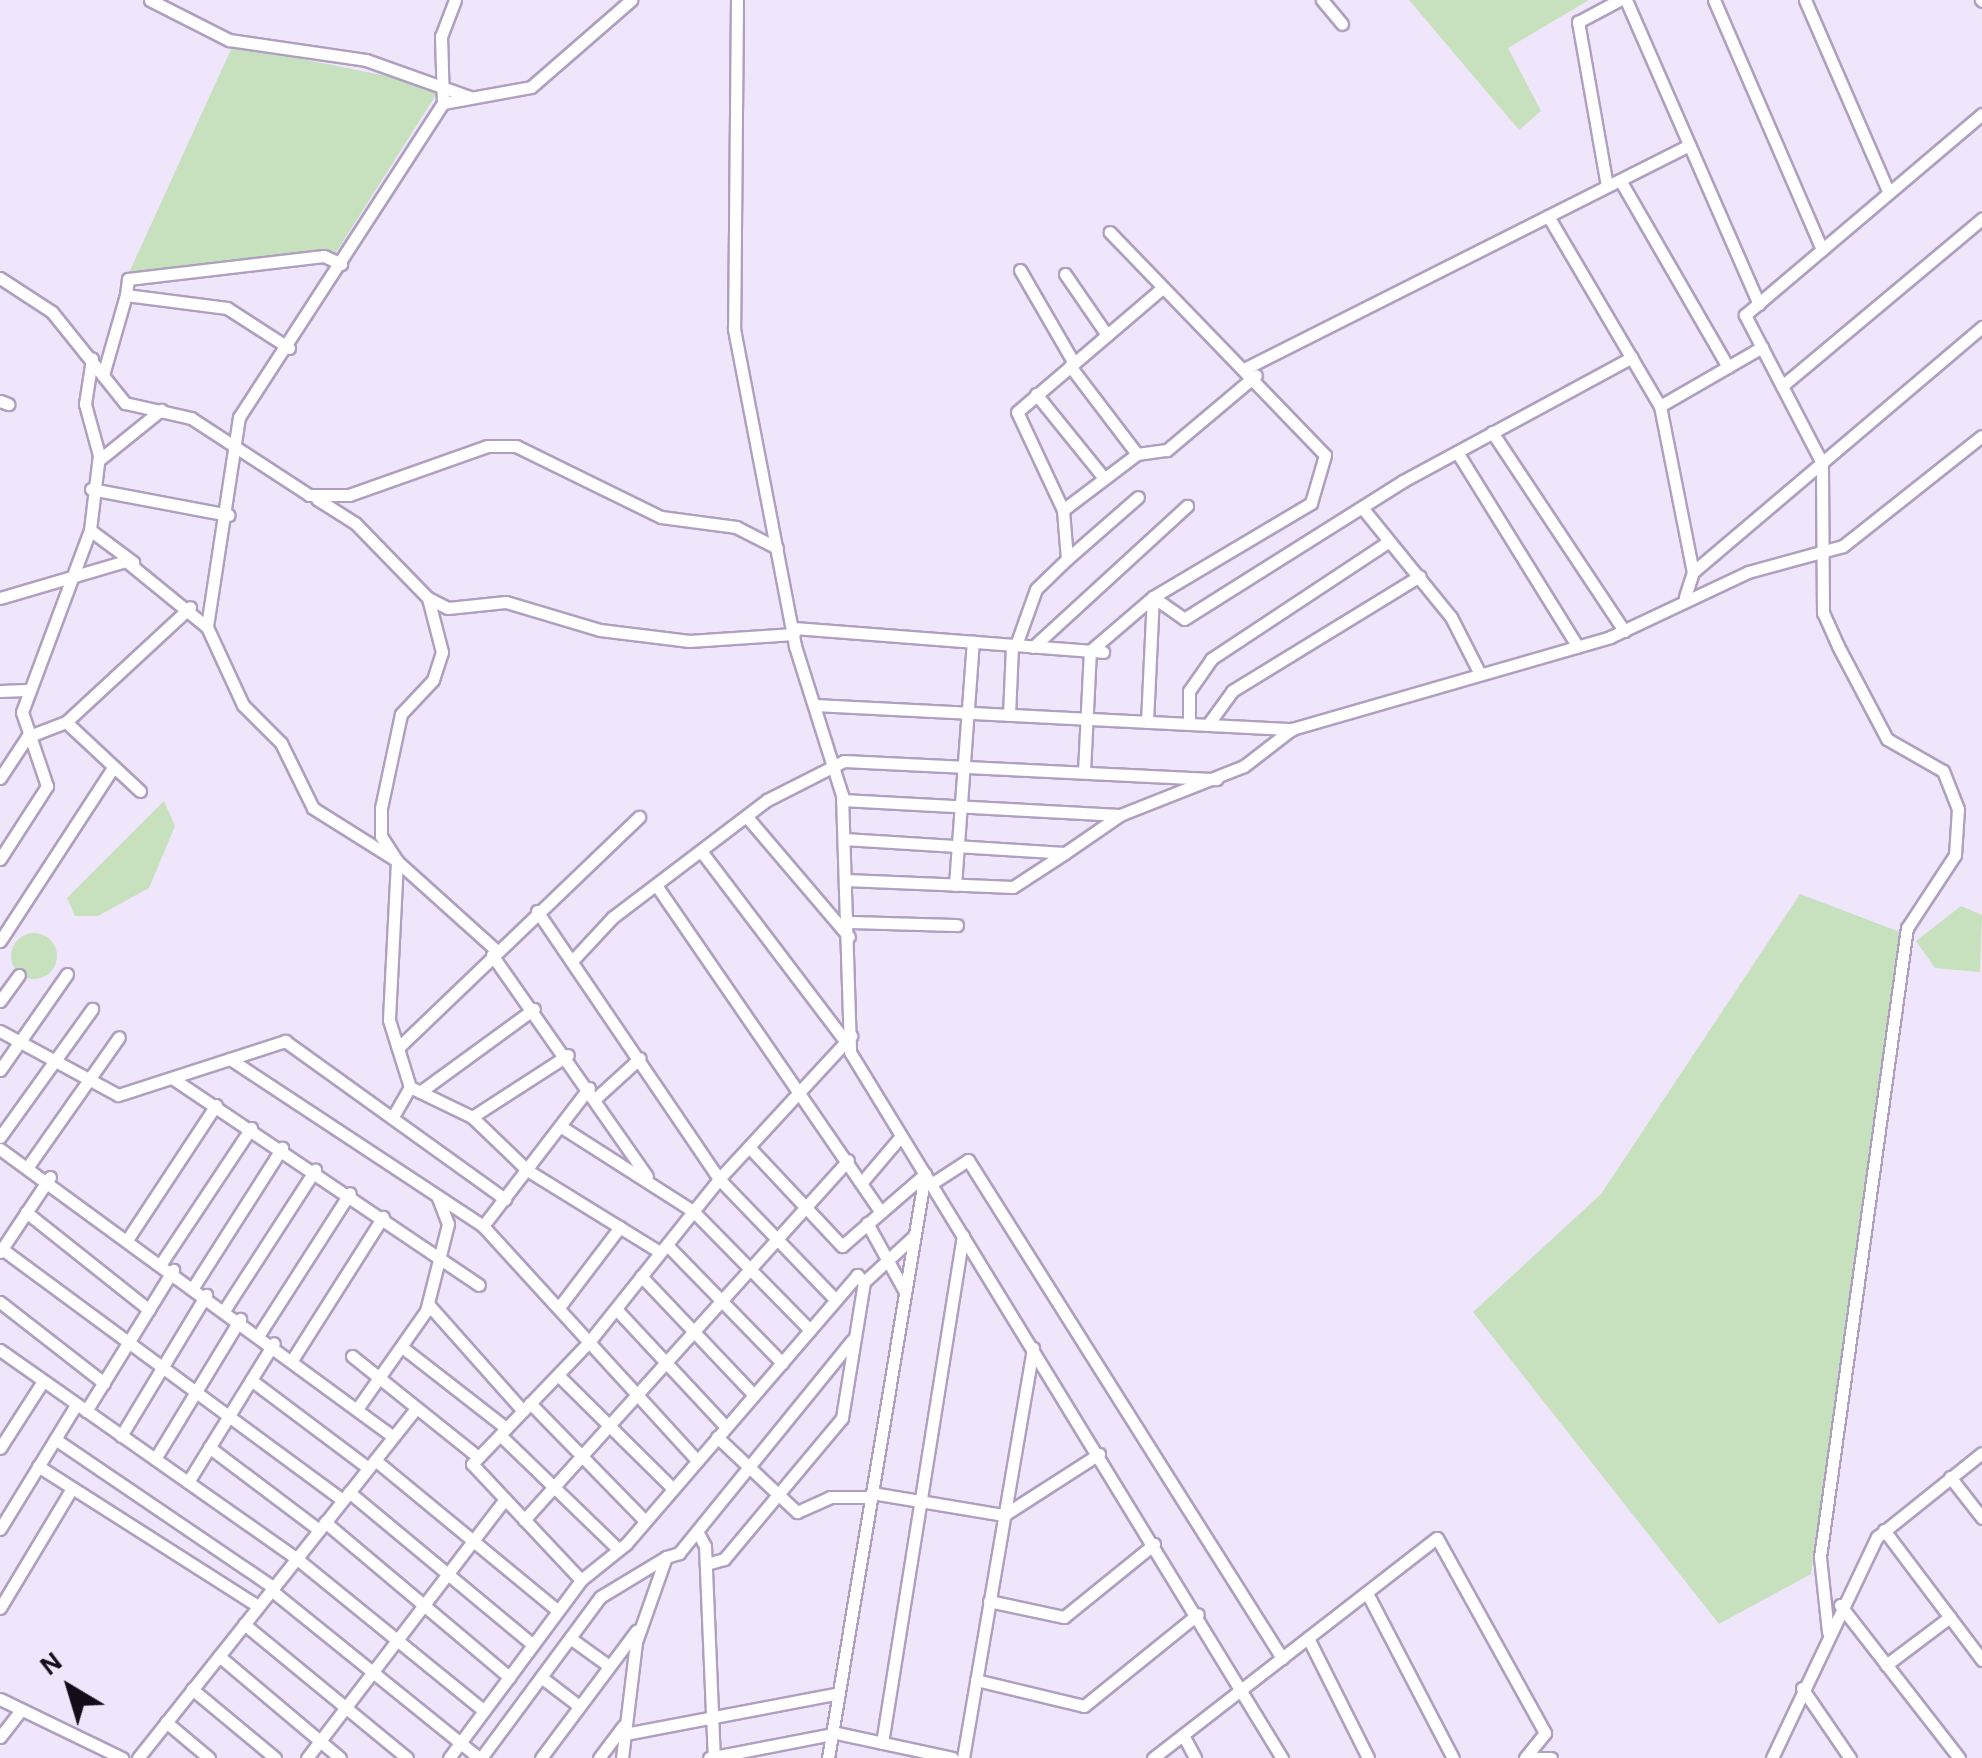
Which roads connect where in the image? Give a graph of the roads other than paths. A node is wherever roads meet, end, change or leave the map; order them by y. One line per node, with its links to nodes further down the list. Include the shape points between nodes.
1 (150, 0): 10 (street, via 230,40 366,60)
2 (455, 0): 10 (street, via 441,36)
3 (630, 0): 11 (street, via 548,78)
4 (736, 0): 60 (street, via 734,329)
5 (1322, 0): 9 (street)
6 (1622, 0): 14 (street); 16 (street, via 1578,22)
7 (1714, 0): 21 (street)
8 (1805, 0): 17 (street)
9 (1342, 24)
10 (446, 85): 11 (street); 12 (street)
11 (470, 97): 12 (street)
12 (443, 103): 22 (street)
13 (1982, 114): 17 (street)
14 (1689, 144): 15 (street); 28 (street)
15 (1620, 180): 16 (street); 36 (street)
16 (1607, 186): 18 (street)
17 (1889, 193): 21 (street)
18 (1548, 216): 33 (street); 37 (street)
19 (1982, 219): 39 (street)
20 (1110, 232): 26 (street)
21 (1822, 250): 28 (street)
22 (341, 264): 27 (street, via 324,256 128,279); 32 (street)
23 (1020, 270): 35 (street)
24 (1065, 274): 30 (street)
25 (0, 278): 34 (street, via 52,312)
26 (1162, 288): 30 (street); 37 (street)
27 (126, 295): 32 (street, via 227,308); 38 (street)
28 (1759, 304): 31 (street, via 1745,315)
29 (1982, 327): 48 (street)
30 (1107, 334): 35 (street)
31 (1762, 347): 36 (street); 39 (street)
32 (289, 348): 45 (street, via 239,417)
33 (1632, 357): 41 (street); 43 (street)
34 (92, 359): 38 (street); 49 (street, via 85,404)
35 (1072, 365): 40 (street); 47 (street)
36 (1728, 367): 41 (street)
37 (1251, 372): 47 (street, via 1166,450); 67 (street, via 1326,455 1311,503)
38 (104, 375): 42 (street, via 125,402)
39 (1782, 386): 48 (street)
40 (1036, 394): 50 (street); 55 (street, via 1016,412)
41 (1660, 406): 64 (street)
42 (161, 410): 45 (street, via 191,418); 49 (street)
43 (1492, 432): 46 (street); 74 (street)
44 (1982, 436): 61 (street, via 1885,520)
45 (234, 450): 52 (street); 57 (street)
46 (1457, 452): 56 (street); 78 (street)
47 (1138, 454): 50 (street)
48 (1822, 462): 61 (street); 64 (street)
49 (97, 464): 51 (street)
50 (1104, 478): 55 (street)
51 (91, 489): 57 (street); 58 (street)
52 (309, 495): 60 (street, via 349,495 487,446 516,446 662,517 736,527); 70 (street, via 355,523)
53 (1138, 497): 62 (street)
54 (1187, 506): 77 (street)
55 (1064, 510): 62 (street)
56 (1364, 510): 59 (street); 67 (street, via 1184,620)
57 (228, 514): 72 (street)
58 (90, 530): 63 (street); 66 (street)
59 (1386, 543): 65 (street); 90 (street, via 1211,659 1189,691)
60 (777, 548): 73 (street)
61 (1826, 552): 68 (street); 279 (street, via 1824,613 1838,646 1887,739 1943,770 1958,809 1956,855 1907,928 1820,1557)
62 (1068, 560): 76 (street, via 1036,589)
63 (136, 564): 66 (street, via 116,562); 71 (street)
64 (1694, 572): 68 (street)
65 (1420, 576): 80 (street); 89 (street, via 1232,691)
66 (66, 583): 69 (street); 81 (street)
67 (1153, 597): 79 (street); 88 (street)
68 (1685, 597): 74 (street)
69 (0, 598)
70 (428, 598): 73 (street, via 448,608 506,602 600,630 689,641); 110 (street, via 438,621 438,671 401,714 381,808 381,836)
71 (190, 608): 72 (street); 87 (street)
72 (207, 627): 110 (street, via 243,705 281,742 313,808)
73 (793, 631): 75 (street); 83 (street)
74 (1624, 632): 78 (street)
75 (973, 642): 76 (street); 84 (street)
76 (1014, 645): 77 (street); 85 (street)
77 (1033, 647): 79 (street)
78 (1578, 647): 80 (street)
79 (1096, 652): 86 (street)
80 (1478, 672): 91 (street)
81 (26, 690): 82 (street); 92 (street)
82 (0, 692)
83 (815, 705): 84 (street); 94 (street)
84 (969, 713): 85 (street); 93 (street)
85 (1008, 715): 86 (street)
86 (1088, 719): 88 (street); 96 (street)
87 (66, 722): 92 (street); 95 (street)
88 (1147, 722): 90 (street)
89 (1209, 723): 90 (street); 91 (street)
90 (1189, 724)
91 (1292, 728): 98 (street)
92 (27, 737): 97 (street); 109 (street, via 47,786)
93 (966, 767): 94 (street); 96 (street); 101 (street)
94 (830, 768): 100 (street); 104 (street)
95 (112, 769): 99 (street); 118 (street)
96 (1084, 772): 98 (street)
97 (0, 778)
98 (1216, 780): 102 (street)
99 (140, 790)
100 (842, 800): 101 (street); 105 (street)
101 (960, 806): 102 (street); 106 (street)
102 (1120, 815): 107 (street)
103 (639, 816): 114 (street)
104 (747, 817): 108 (street); 117 (street)
105 (844, 839): 106 (street); 111 (street)
106 (958, 846): 107 (street); 112 (street)
107 (1064, 853): 112 (street, via 1014,887)
108 (704, 855): 113 (street); 128 (street)
109 (0, 859)
110 (397, 862): 119 (street); 130 (street, via 389,1020)
111 (846, 880): 112 (street); 115 (street)
112 (955, 884)
113 (658, 888): 120 (street); 139 (street)
114 (537, 911): 119 (street); 120 (street)
115 (848, 922): 116 (street); 117 (street)
116 (957, 925)
117 (848, 937): 128 (street)
118 (0, 941)
119 (494, 953): 125 (street); 130 (street)
120 (572, 960): 132 (street)
121 (67, 974): 129 (street)
122 (18, 975): 123 (street)
123 (0, 1001)
124 (92, 1009): 134 (street)
125 (534, 1009): 131 (street); 138 (street)
126 (0, 1031): 129 (street)
127 (119, 1036): 137 (street)
128 (848, 1039): 139 (street); 146 (street)
129 (19, 1043): 134 (street); 135 (street)
130 (398, 1048): 138 (street)
131 (568, 1055): 140 (street); 143 (street)
132 (640, 1058): 140 (street); 157 (street)
133 (230, 1059): 136 (street); 142 (street, via 285,1041); 161 (street)
134 (55, 1060): 137 (street); 147 (street)
135 (0, 1070)
136 (172, 1078): 137 (street, via 118,1095); 141 (street)
137 (89, 1079): 152 (street)
138 (415, 1089): 142 (street); 143 (street)
139 (802, 1090): 148 (street); 151 (street)
140 (593, 1093): 144 (street); 156 (street)
141 (216, 1104): 145 (street); 174 (street)
142 (393, 1116): 162 (street)
143 (472, 1117): 154 (street)
144 (560, 1126): 154 (street); 156 (street)
145 (251, 1128): 150 (street); 179 (street)
146 (901, 1136): 158 (street); 159 (street)
147 (0, 1137)
148 (749, 1147): 157 (street); 163 (street)
149 (0, 1148): 152 (street)
150 (282, 1148): 153 (street); 184 (street)
151 (848, 1160): 159 (street); 163 (street)
152 (29, 1165): 155 (street)
153 (315, 1170): 160 (street); 192 (street)
154 (527, 1170): 162 (street); 170 (street)
155 (50, 1177): 165 (street); 174 (street)
156 (650, 1179): 164 (street)
157 (718, 1179): 164 (street); 171 (street)
158 (928, 1179): 166 (street); 172 (street); 173 (street); 285 (street, via 968,1160)
159 (862, 1182): 166 (street)
160 (350, 1193): 167 (street); 198 (street)
161 (437, 1196): 169 (street); 177 (street, via 448,1224)
162 (505, 1198): 169 (street)
163 (803, 1204): 168 (street, via 842,1246); 171 (street)
164 (693, 1211): 175 (street); 180 (street)
165 (26, 1212): 176 (street); 194 (street)
166 (881, 1212): 168 (street)
167 (383, 1216): 177 (street); 207 (street)
168 (867, 1224): 178 (street)
169 (484, 1226): 191 (street)
170 (620, 1227): 175 (street); 191 (street)
171 (773, 1235): 180 (street); 187 (street)
172 (914, 1236): 178 (street); 185 (street)
173 (963, 1236): 204 (street); 250 (street)
174 (129, 1237): 179 (street)
175 (664, 1248): 181 (street); 188 (street)
176 (1, 1251): 202 (street)
177 (438, 1256): 183 (street); 190 (street)
178 (888, 1260): 182 (street); 185 (street)
179 (167, 1266): 184 (street); 194 (street)
180 (750, 1269): 188 (street); 196 (street)
181 (641, 1276): 193 (street); 197 (street)
182 (864, 1282): 187 (street, via 858,1275); 199 (street)
183 (479, 1285)
184 (194, 1286): 186 (street)
185 (905, 1292): 247 (street)
186 (206, 1295): 192 (street); 210 (street)
187 (836, 1300): 196 (street)
188 (721, 1301): 197 (street); 208 (street)
189 (0, 1302): 215 (street)
190 (428, 1304): 203 (street); 219 (street)
191 (560, 1306): 200 (street)
192 (225, 1309): 195 (street)
193 (616, 1309): 200 (street); 209 (street)
194 (149, 1310): 202 (street)
195 (240, 1319): 198 (street); 217 (street)
196 (810, 1330): 208 (street)
197 (694, 1332): 209 (street); 218 (street)
198 (260, 1333): 201 (street)
199 (854, 1337): 240 (street); 246 (street, via 842,1418)
200 (590, 1342): 211 (street); 216 (street)
201 (274, 1343): 207 (street); 213 (street)
202 (126, 1347): 210 (street); 215 (street)
203 (402, 1347): 212 (street); 225 (street)
204 (1032, 1348): 232 (street); 251 (street)
205 (1, 1353): 214 (street)
206 (352, 1356): 212 (street)
207 (294, 1357): 222 (street)
208 (782, 1362): 218 (street)
209 (666, 1363): 216 (street); 226 (street)
210 (160, 1371): 217 (street); 227 (street)
211 (558, 1375): 219 (street); 224 (street)
212 (380, 1379): 221 (street); 222 (street)
213 (251, 1380): 223 (street); 238 (street)
214 (43, 1381): 220 (street); 230 (street)
215 (104, 1383): 220 (street)
216 (637, 1394): 224 (street); 237 (street)
217 (194, 1395): 223 (street); 236 (street)
218 (754, 1395): 226 (street)
219 (527, 1407): 225 (street); 234 (street)
220 (81, 1408): 227 (street); 229 (street)
221 (416, 1408): 228 (street); 235 (street)
222 (358, 1409): 228 (street)
223 (228, 1417): 231 (street); 248 (street)
224 (609, 1426): 234 (street); 245 (street)
225 (503, 1432): 235 (street); 243 (street)
226 (722, 1432): 237 (street); 240 (street)
227 (121, 1436): 236 (street)
228 (393, 1437): 238 (street)
229 (55, 1439): 239 (street); 267 (street)
230 (0, 1448)
231 (209, 1448): 242 (street); 255 (street)
232 (1099, 1454): 251 (street); 260 (street)
233 (1982, 1454): 241 (street)
234 (582, 1456): 243 (street); 254 (street)
235 (478, 1457): 249 (street, via 472,1464)
236 (154, 1459): 242 (street)
237 (698, 1460): 245 (street)
238 (371, 1464): 248 (street); 259 (street)
239 (38, 1466): 244 (street); 256 (street)
240 (748, 1468): 246 (street); 258 (street)
241 (1950, 1477): 252 (street); 257 (street)
242 (188, 1482): 263 (street)
243 (554, 1487): 253 (street); 261 (street)
244 (72, 1488): 272 (street); 273 (street)
245 (673, 1489): 254 (street)
246 (779, 1495): 247 (street, via 797,1512 830,1497); 264 (street, via 724,1558)
247 (871, 1495): 250 (street); 296 (street)
248 (346, 1496): 255 (street); 265 (street)
249 (505, 1499): 253 (street); 259 (street)
250 (920, 1501): 251 (street); 310 (street)
251 (1004, 1515): 269 (street)
252 (1982, 1518)
253 (524, 1520): 266 (street)
254 (645, 1521): 261 (street)
255 (322, 1526): 263 (street); 270 (street)
256 (0, 1528)
257 (1884, 1530): 271 (street); 276 (street)
258 (697, 1531): 262 (street); 264 (street)
259 (473, 1541): 265 (street); 274 (street)
260 (1154, 1544): 269 (street, via 1064,1617); 275 (street)
261 (618, 1550): 266 (street)
262 (666, 1557): 277 (street); 280 (street, via 600,1597)
263 (296, 1558): 267 (street); 282 (street)
264 (706, 1564): 302 (street)
265 (447, 1574): 270 (street); 283 (street)
266 (581, 1580): 274 (street)
267 (272, 1589): 272 (street); 289 (street)
268 (1367, 1593): 281 (street); 332 (street); 333 (street, via 1437,1538 1545,1733)
269 (990, 1602): 292 (street)
270 (423, 1605): 282 (street); 290 (street)
271 (1840, 1605): 279 (street); 287 (street)
272 (258, 1606): 278 (street)
273 (0, 1608)
274 (558, 1612): 283 (street)
275 (1198, 1614): 292 (street, via 1084,1706); 293 (street)
276 (1950, 1618): 286 (street); 287 (street)
277 (644, 1620): 288 (street); 304 (street)
278 (244, 1624): 284 (street); 298 (street)
279 (1828, 1632): 294 (street)
280 (570, 1638): 288 (street); 291 (street)
281 (1308, 1638): 285 (street); 331 (street)
282 (396, 1640): 289 (street); 301 (street)
283 (533, 1644): 290 (street)
284 (219, 1656): 295 (street); 308 (street)
285 (1282, 1658): 293 (street)
286 (1982, 1660)
287 (1886, 1665): 337 (street)
288 (609, 1666): 299 (street)
289 (372, 1672): 298 (street); 309 (street)
290 (509, 1677): 301 (street)
291 (541, 1677): 299 (street); 320 (street)
292 (976, 1680): 327 (street)
293 (1244, 1688): 306 (street); 330 (street)
294 (1802, 1688): 335 (street); 336 (street)
295 (192, 1689): 303 (street); 315 (street)
296 (839, 1693): 302 (street); 305 (street)
297 (0, 1700): 300 (street)
298 (346, 1706): 308 (street); 318 (street)
299 (580, 1706): 321 (street)
300 (21, 1710): 307 (street); 311 (street)
301 (484, 1711): 309 (street)
302 (712, 1717): 304 (street); 324 (street)
303 (166, 1722): 313 (street); 314 (street)
304 (625, 1728): 322 (street); 323 (street)
305 (832, 1733): 310 (street); 324 (street); 325 (street)
306 (1183, 1735): 328 (street); 329 (street)
307 (0, 1737)
308 (320, 1741): 316 (street); 317 (street)
309 (460, 1743): 319 (street); 320 (street)
310 (882, 1743): 326 (street)
311 (96, 1753): 312 (street)
312 (122, 1758)
313 (138, 1758)
314 (208, 1758)
315 (274, 1758)
316 (307, 1758)
317 (340, 1758)
318 (407, 1758)
319 (448, 1758)
320 (480, 1758)
321 (541, 1758)
322 (599, 1758)
323 (622, 1758)
324 (713, 1758)
325 (828, 1758)
326 (952, 1758)
327 (963, 1758)
328 (1154, 1758)
329 (1196, 1758)
330 (1282, 1758)
331 (1368, 1758)
332 (1454, 1758)
333 (1527, 1758): 334 (street)
334 (1552, 1758)
335 (1772, 1758)
336 (1850, 1758)
337 (1959, 1758)

